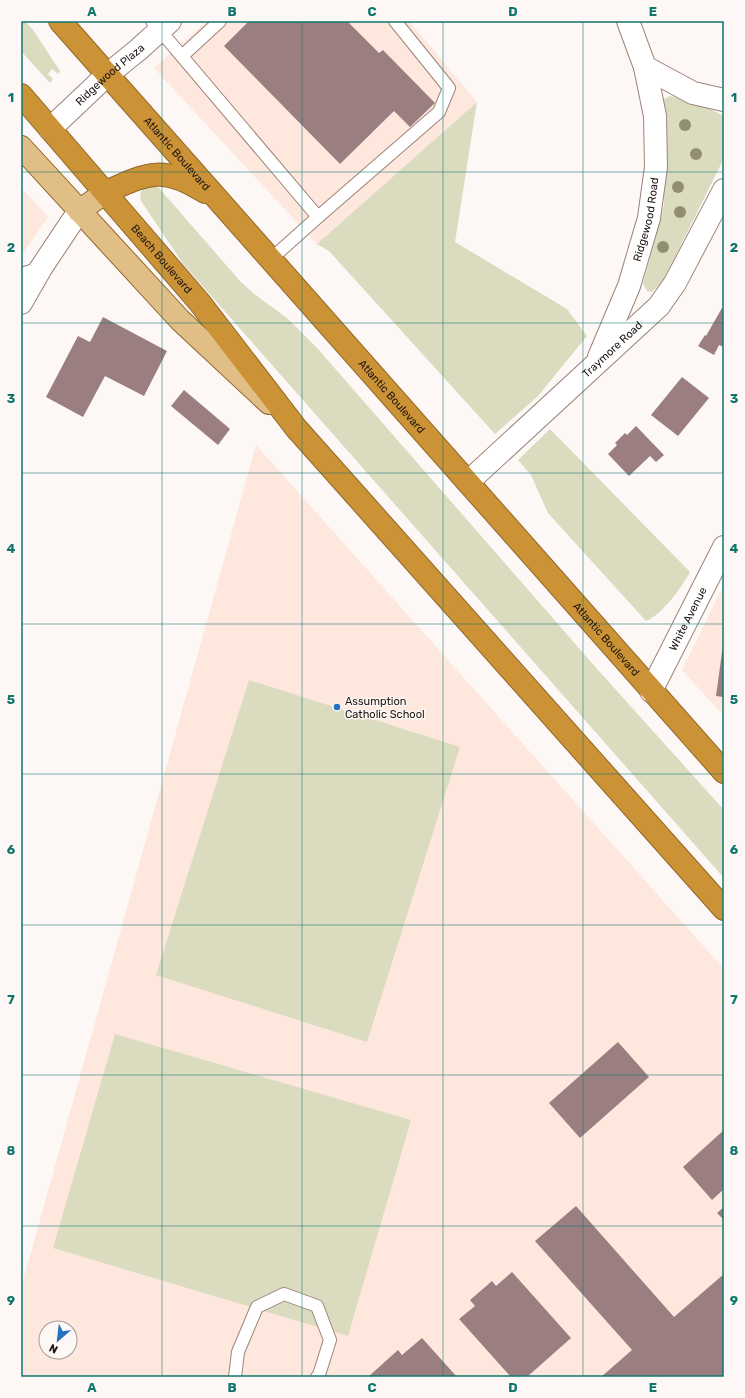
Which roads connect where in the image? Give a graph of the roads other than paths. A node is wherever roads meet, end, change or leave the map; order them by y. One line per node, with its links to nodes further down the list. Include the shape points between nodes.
1 (60, 21): 8 (highway, Atlantic Boulevard)
2 (220, 21): 6 (lane)
3 (395, 21): 17 (lane, via 449,88 439,112)
4 (628, 21): 7 (street, Ridgewood Road)
5 (160, 24): 6 (lane); 8 (street, Ridgewood Plaza, via 138,50)
6 (182, 56): 17 (lane)
7 (645, 68): 10 (street, via 693,93); 21 (street, Ridgewood Road, via 655,116 656,167 649,218 630,286)
8 (107, 75): 11 (street, Ridgewood Plaza); 15 (highway, Atlantic Boulevard)
9 (21, 95): 11 (highway, Beach Boulevard)
10 (724, 100)
11 (50, 129): 14 (highway, Beach Boulevard)
12 (21, 147): 16 (main road)
13 (724, 190): 21 (street, Traymore Road, via 676,284 659,306)
14 (106, 192): 15 (highway, via 153,174 166,174 182,179); 16 (main road); 22 (highway, Beach Boulevard, via 200,303)
15 (220, 201): 18 (highway, Atlantic Boulevard)
16 (79, 211): 19 (street); 22 (main road, via 180,320)
17 (318, 217): 18 (lane)
18 (271, 259): 23 (highway, Atlantic Boulevard)
19 (31, 271): 20 (street)
20 (21, 302)
21 (596, 364): 23 (street, Traymore Road)
22 (296, 428): 27 (highway, Beach Boulevard)
23 (468, 482): 25 (highway, Atlantic Boulevard)
24 (724, 547): 25 (street, White Avenue)
25 (651, 691): 26 (highway, Atlantic Boulevard)
26 (724, 772)
27 (724, 909)
28 (235, 1377): 29 (lane, via 238,1352 257,1307 284,1294 316,1306 330,1340)
29 (317, 1377)

